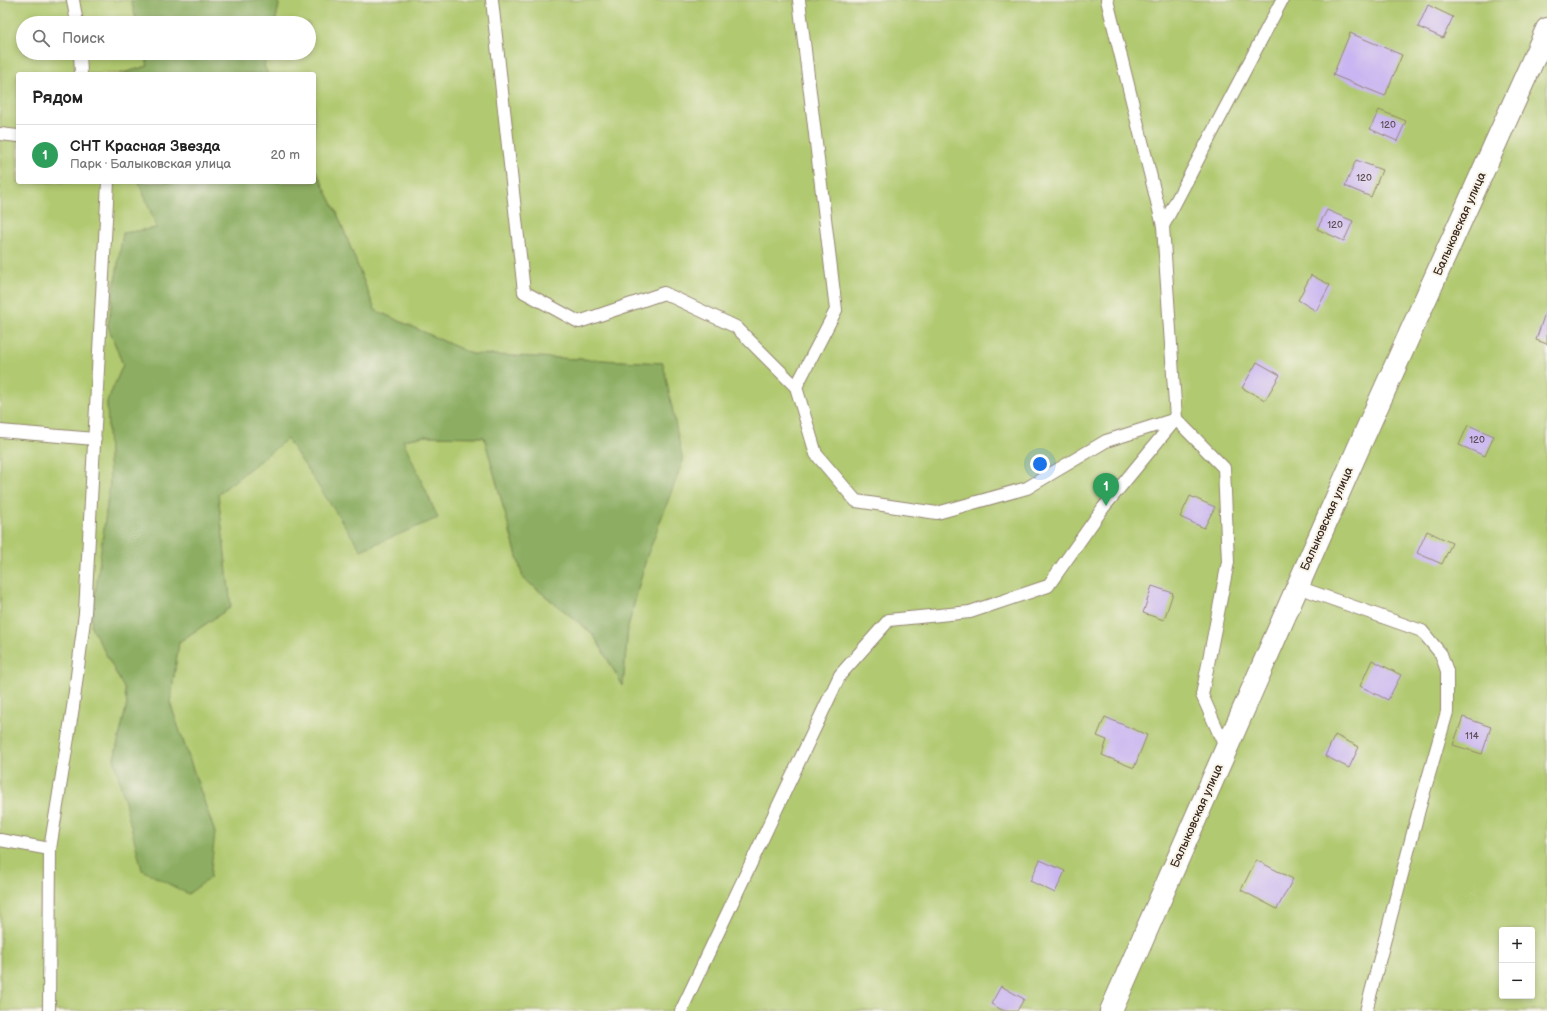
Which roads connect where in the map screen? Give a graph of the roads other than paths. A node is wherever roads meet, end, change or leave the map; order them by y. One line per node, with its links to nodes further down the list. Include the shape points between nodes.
1 (74, 0): 6 (lane)
2 (492, 0): 14 (lane, via 524,292 579,322 664,293 736,327)
3 (799, 0): 14 (lane, via 836,310)
4 (1107, 0): 13 (lane)
5 (1282, 0): 13 (lane)
6 (76, 16)
7 (1547, 29): 18 (street, Балыковская улица)
8 (80, 60): 9 (lane)
9 (81, 72)
10 (0, 134): 11 (lane)
11 (16, 136)
12 (108, 184): 17 (lane)
13 (1163, 226): 15 (lane)
14 (796, 387): 15 (lane, via 816,454 856,501 937,513 1028,488 1106,441)
15 (1176, 419): 19 (lane, via 1224,468 1228,562 1202,695); 23 (lane, via 1103,508 1048,586 970,612 889,620 840,675)
16 (0, 431): 17 (lane)
17 (94, 439): 21 (lane, via 85,613)
18 (1298, 586): 19 (street, Балыковская улица); 25 (lane, via 1422,631 1441,654 1447,672 1447,712)
19 (1226, 749): 24 (street, Балыковская улица)
20 (0, 840): 21 (lane)
21 (50, 848): 22 (lane)
22 (49, 1011)
23 (681, 1011)
24 (1111, 1011)
25 (1366, 1011)

